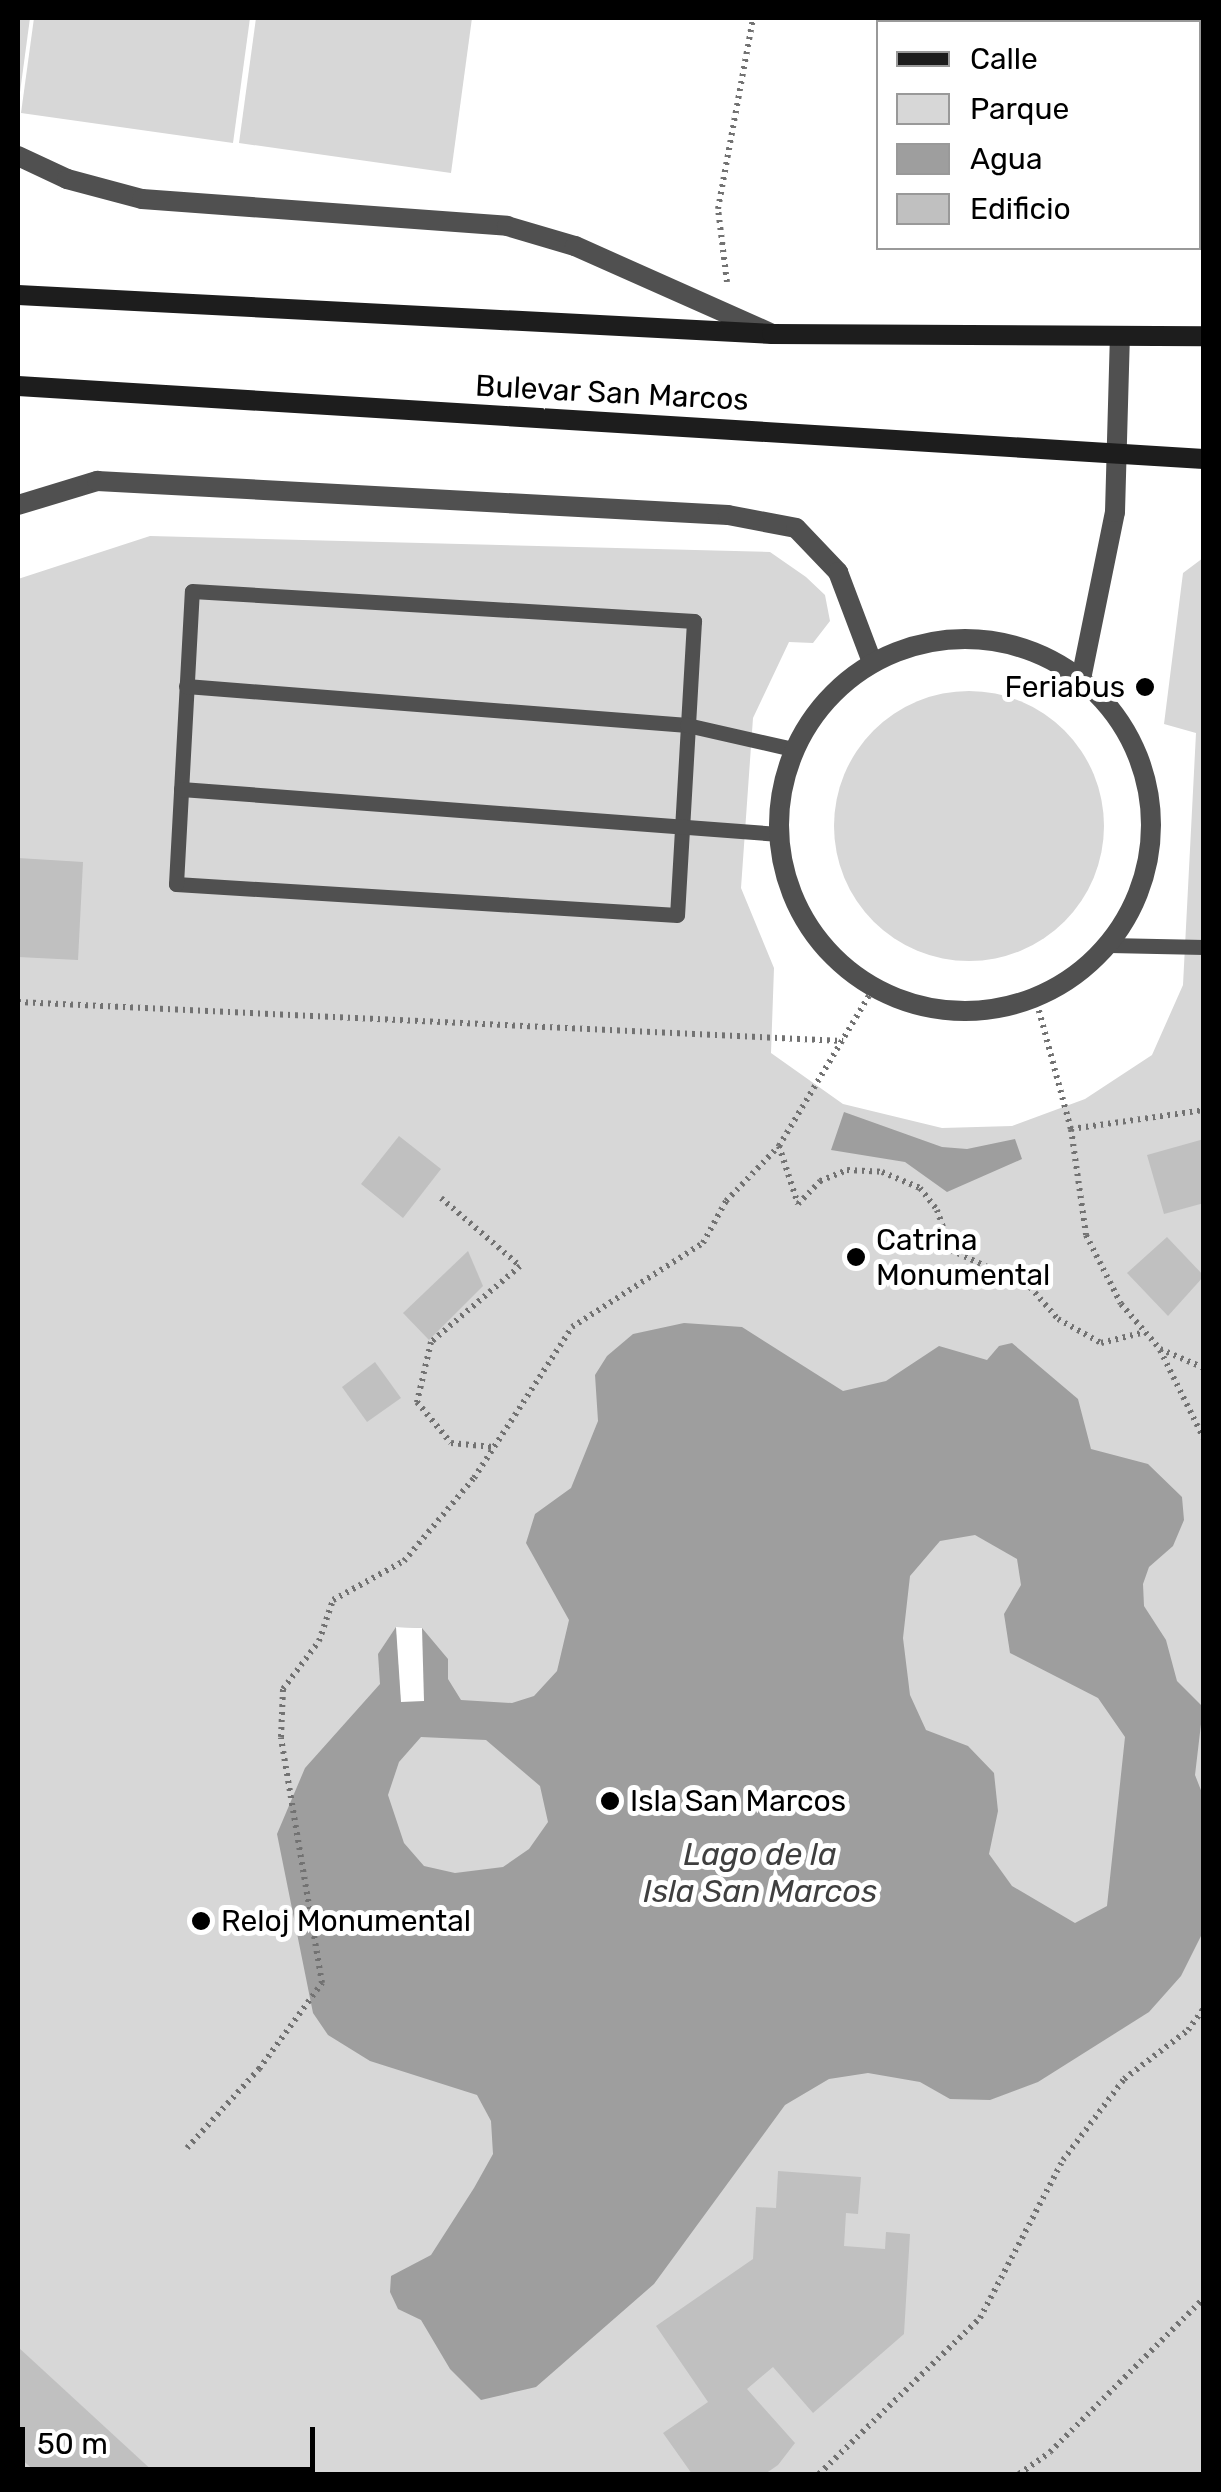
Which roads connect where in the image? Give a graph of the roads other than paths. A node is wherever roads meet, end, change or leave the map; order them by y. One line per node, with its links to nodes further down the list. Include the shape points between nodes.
1 (18, 156): 3 (street, via 67,178 142,198 507,226 575,246)
2 (18, 295): 3 (street)
3 (772, 334): 4 (street)
4 (1120, 336): 5 (street); 7 (street)
5 (1204, 336)
6 (18, 386): 7 (street, Bulevar San Marcos)
7 (1121, 454): 8 (street, Bulevar San Marcos); 11 (street, via 1107,563)
8 (1204, 459)
9 (18, 505): 10 (street, via 116,481 728,515 796,528 838,572)
10 (872, 662): 11 (street, via 923,642 979,638 1033,651); 14 (street, via 825,699)
11 (1081, 679): 18 (street, via 1122,723 1146,777 1152,836 1140,894)
12 (186, 686): 13 (lane); 13 (lane, via 192,590 694,621); 15 (lane)
13 (687, 726): 14 (lane); 16 (lane)
14 (792, 749): 17 (street, via 778,806)
15 (181, 789): 16 (lane); 16 (lane, via 176,884 677,914)
16 (682, 826): 17 (lane)
17 (779, 834): 18 (street, via 781,865 804,921 842,966 874,987 950,1012 1010,1008 1065,984)
18 (1110, 945): 19 (lane)
19 (1204, 947)

